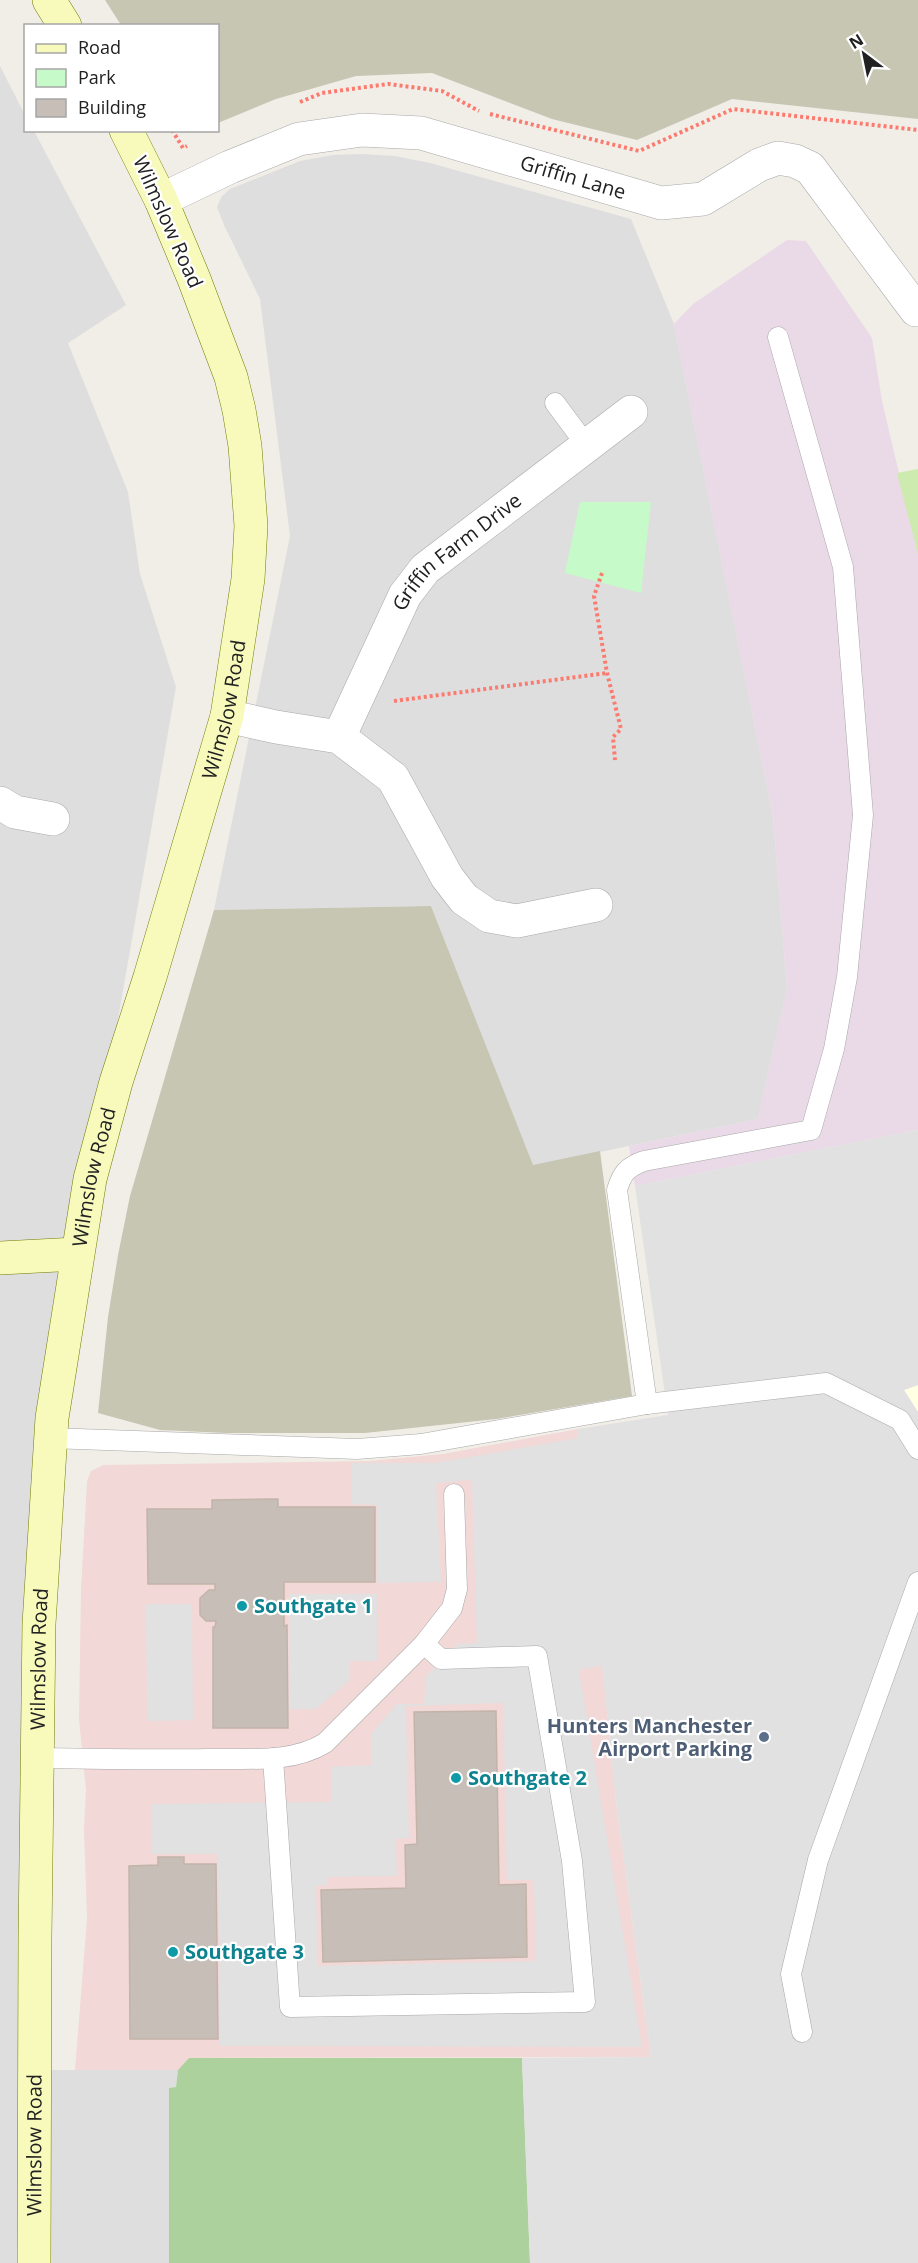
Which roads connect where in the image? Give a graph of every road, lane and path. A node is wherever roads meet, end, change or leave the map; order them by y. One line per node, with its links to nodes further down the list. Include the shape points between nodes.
1 (49, 0): 2 (main road)
2 (64, 24)
3 (293, 104): 4 (path, via 322,93 388,84 442,91 479,111 639,151 733,109)
4 (918, 130)
5 (127, 132): 8 (main road, Wilmslow Road)
6 (173, 132): 7 (path, via 183,148)
7 (193, 143)
8 (161, 200): 9 (street, Griffin Lane, via 299,140 362,130 421,133 661,203 703,199 778,158 810,168); 17 (main road, Wilmslow Road, via 231,377 245,446 251,526 249,568)
9 (916, 310)
10 (778, 337): 25 (lane, via 843,567 863,815 847,977 834,1049 811,1130 644,1161 630,1166 621,1176 617,1190)
11 (555, 403): 13 (lane)
12 (631, 412): 13 (street, Griffin Farm Drive)
13 (586, 446): 16 (street, Griffin Farm Drive, via 425,569 405,595)
14 (602, 573): 15 (path, via 594,596)
15 (608, 673): 16 (path, via 382,702); 19 (path, via 621,729 613,737)
16 (360, 691): 18 (street, Griffin Farm Drive)
17 (227, 716): 18 (street); 23 (main road, Wilmslow Road, via 116,1082 90,1179)
18 (339, 737): 22 (street, via 393,778 447,878 464,899 489,916 517,921)
19 (615, 760)
20 (5, 816): 21 (street)
21 (53, 819)
22 (596, 905)
23 (77, 1254): 24 (main road); 26 (main road, Wilmslow Road)
24 (0, 1258)
25 (647, 1404): 26 (lane, via 421,1444 357,1449); 27 (lane, via 826,1383 900,1420)
26 (50, 1438): 31 (main road, Wilmslow Road, via 39,1624)
27 (918, 1449)
28 (454, 1494): 30 (lane, via 457,1589 452,1608)
29 (918, 1582): 33 (lane, via 818,1860 791,1974)
30 (424, 1644): 32 (lane, via 325,1743 307,1752); 32 (lane, via 441,1659 537,1656 572,1860 585,2002 290,2007)
31 (37, 1758): 32 (lane); 34 (main road, Wilmslow Road)
32 (273, 1758)
33 (802, 2032)
34 (34, 2263)

